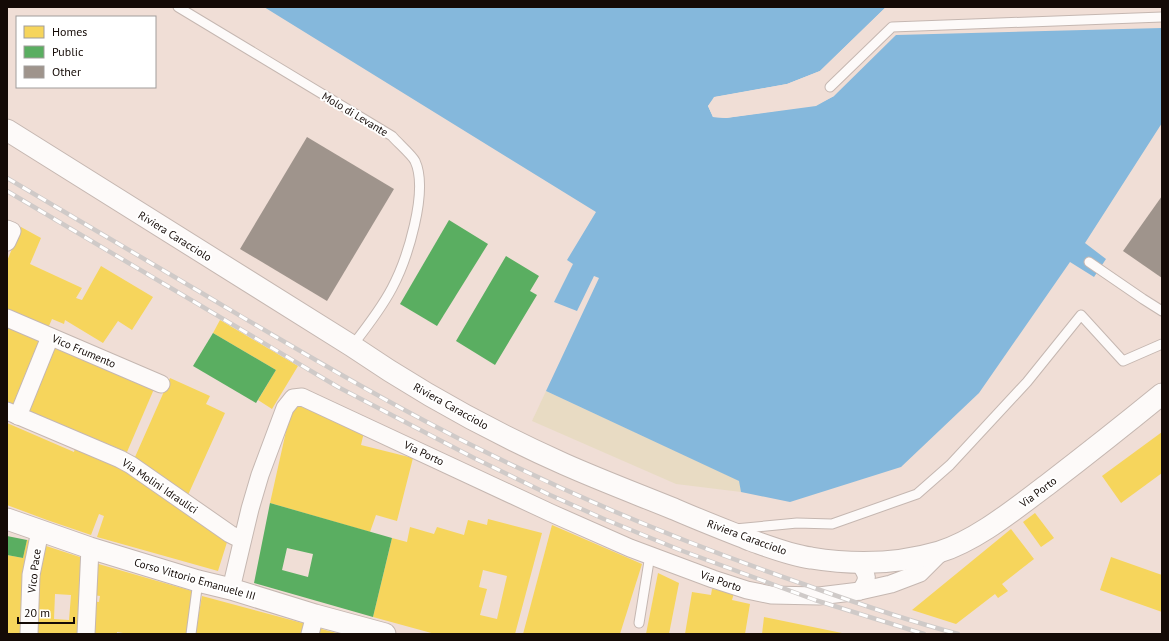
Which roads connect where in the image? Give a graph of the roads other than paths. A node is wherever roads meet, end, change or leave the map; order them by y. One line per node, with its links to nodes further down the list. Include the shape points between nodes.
1 (178, 7): 10 (lane, Molo di Levante, via 392,136 415,160 420,181 418,211 406,253 392,288)
2 (1162, 17): 3 (lane, via 892,27)
3 (830, 87)
4 (7, 130): 10 (street, Riviera Caracciolo)
5 (1089, 262): 6 (lane)
6 (1162, 311)
7 (7, 318): 8 (street, Vico Frumento)
8 (50, 337): 11 (street, Vico Frumento); 13 (street)
9 (1162, 344): 15 (lane, via 1122,361 1080,315 1027,382 950,465 917,494 832,524 797,523)
10 (352, 346): 15 (street, Riviera Caracciolo, via 390,372 488,428 564,464)
11 (161, 384)
12 (1162, 394): 19 (street, Via Porto, via 1019,506 971,538)
13 (12, 413): 17 (street, Via Molini Idraulici, via 131,465)
14 (7, 519): 16 (street, Corso Vittorio Emanuele III)
15 (724, 530): 21 (street, Riviera Caracciolo, via 784,552 837,562)
16 (40, 531): 18 (street, Corso Vittorio Emanuele III); 27 (street, Vico Pace, via 31,575)
17 (242, 540): 20 (street, Via Porto, via 258,482 285,408 293,398 302,397 552,513); 23 (street, Via Porto)
18 (90, 548): 22 (street, Corso Vittorio Emanuele III); 28 (street)
19 (941, 552): 21 (street, Riviera Caracciolo, via 913,559); 24 (street, Via Porto, via 920,573 891,584)
20 (650, 555): 24 (street, Via Porto, via 713,579 771,595 819,596); 26 (lane)
21 (859, 562): 24 (street, via 867,574 866,583)
22 (198, 581): 23 (street, Corso Vittorio Emanuele III); 29 (lane)
23 (231, 589): 25 (street, Corso Vittorio Emanuele III)
24 (860, 591)
25 (312, 624): 30 (street, Corso Vittorio Emanuele III)
26 (639, 624)
27 (29, 634)
28 (86, 634)
29 (190, 634)
30 (385, 634)

